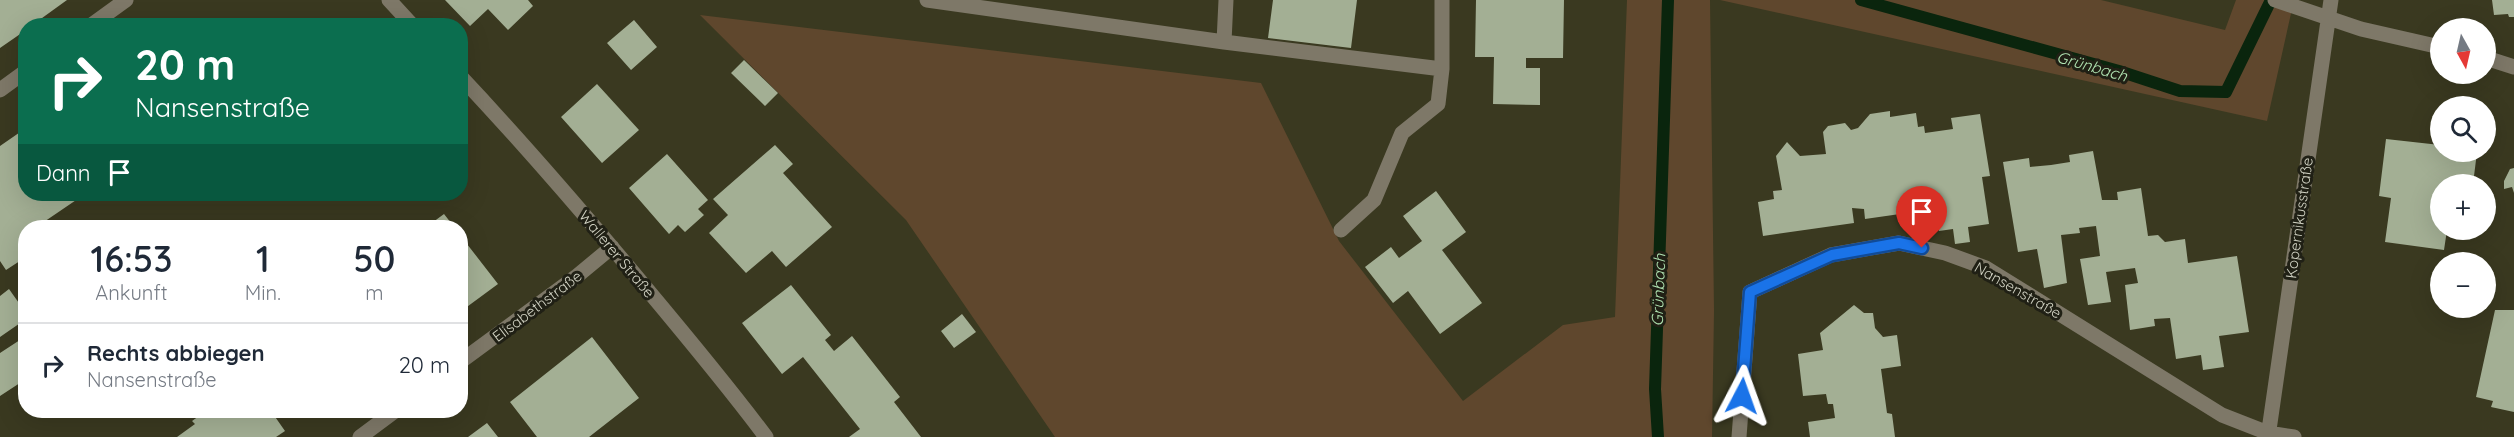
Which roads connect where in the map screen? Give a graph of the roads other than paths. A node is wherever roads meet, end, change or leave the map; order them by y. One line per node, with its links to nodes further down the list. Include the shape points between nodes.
1 (126, 0): 9 (street)
2 (389, 0): 10 (street)
3 (927, 0): 11 (street)
4 (1226, 0): 11 (street)
5 (1442, 0): 15 (street)
6 (2331, 0): 8 (street, Kopernikusstraße)
7 (2281, 1): 8 (street)
8 (2328, 17): 12 (street); 23 (street, Kopernikusstraße)
9 (101, 18)
10 (406, 18)
11 (1224, 42): 15 (street)
12 (2430, 45)
13 (2496, 61): 14 (street)
14 (2514, 67)
15 (1442, 69): 19 (street, via 1438,104 1402,133 1374,200)
16 (18, 77): 18 (street)
17 (468, 85): 20 (street, Wallerer Straße)
18 (0, 90)
19 (1341, 230)
20 (612, 247): 21 (street, Elisabethstraße); 25 (street, Wallerer Straße)
21 (468, 357)
22 (386, 418): 24 (street)
23 (2268, 435): 26 (street, Nansenstraße, via 2222,415 1986,268 1946,253 1899,243 1832,255 1750,292); 27 (street)
24 (360, 437)
25 (766, 437)
26 (1739, 437)
27 (2294, 437)

